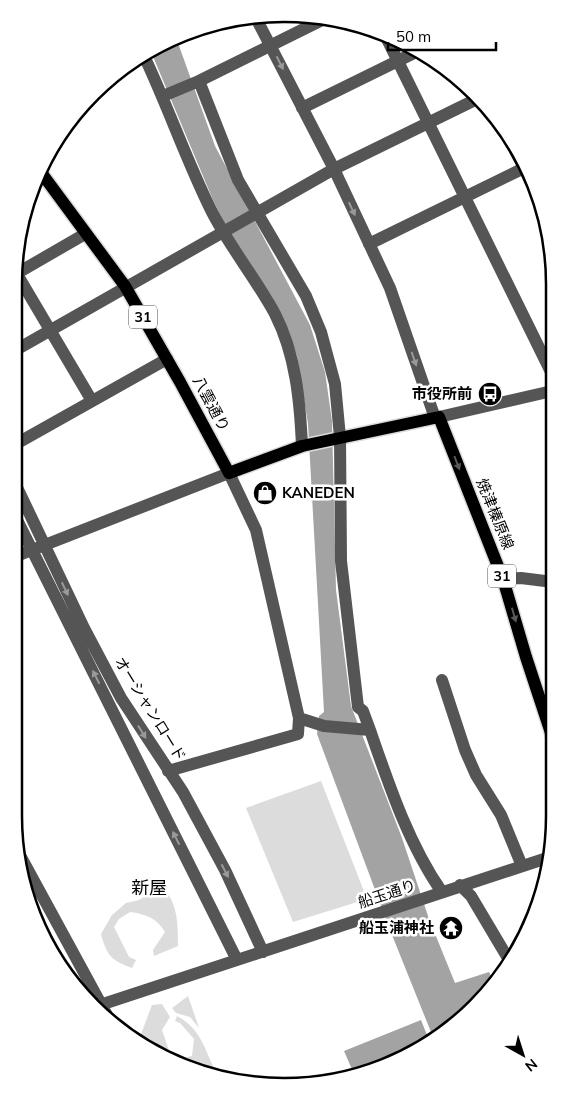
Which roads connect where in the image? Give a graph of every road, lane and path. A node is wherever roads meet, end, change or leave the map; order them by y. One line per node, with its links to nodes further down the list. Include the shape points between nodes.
1 (259, 24): 3 (street)
2 (313, 24): 3 (street)
3 (270, 45): 8 (street); 11 (street, one-way to 11)
4 (390, 45): 6 (street)
5 (410, 55): 6 (street)
6 (398, 61): 11 (street); 12 (street)
7 (147, 62): 9 (street)
8 (199, 81): 9 (street); 17 (street, via 238,180)
9 (163, 96): 18 (street, via 209,207)
10 (471, 101): 12 (street)
11 (302, 108): 13 (street)
12 (428, 123): 13 (street); 16 (street)
13 (334, 169): 17 (street); 20 (street, one-way to 20)
14 (520, 170): 16 (street)
15 (43, 181): 19 (main road, 八雲通り / 31)
16 (465, 197): 20 (street); 27 (street)
17 (256, 213): 18 (street); 31 (street, via 306,296 321,332 335,384)
18 (223, 232): 23 (street); 33 (street, via 275,315 299,394)
19 (85, 234): 21 (street); 23 (main road, 八雲通り / 31)
20 (369, 244): 30 (street, one-way to 30, via 390,288)
21 (23, 269)
22 (22, 284): 24 (street)
23 (125, 286): 24 (street); 26 (main road, 八雲通り / 31)
24 (50, 330): 25 (street); 29 (street)
25 (22, 346)
26 (167, 359): 29 (street); 34 (main road, 八雲通り / 31)
27 (546, 362)
28 (546, 392): 30 (street)
29 (92, 401): 32 (street)
30 (437, 417): 31 (main road); 40 (main road, 焼津榛原線 / 31, one-way to 40)
31 (340, 437): 33 (main road); 45 (street, via 341,561 355,691)
32 (22, 440)
33 (305, 446): 34 (main road)
34 (229, 473): 37 (street); 44 (street, via 256,530)
35 (22, 498): 37 (street, オーシャンロード)
36 (22, 530): 38 (street, オーシャンロード)
37 (44, 544): 38 (street); 46 (street, オーシャンロード, one-way to 46, via 121,698)
38 (32, 549): 39 (street); 54 (street, オーシャンロード, one-way to 38)
39 (22, 553)
40 (503, 579): 41 (street); 43 (main road, 焼津榛原線 / 31, one-way to 43)
41 (546, 581)
42 (442, 680): 48 (street, via 465,750 501,815)
43 (546, 717)
44 (299, 718): 45 (street, via 311,723); 46 (street, via 298,734)
45 (366, 730): 51 (street, via 426,870)
46 (168, 771): 52 (street, オーシャンロード, one-way to 52, via 183,792 225,870)
47 (541, 860): 48 (street, 船玉通り)
48 (522, 866): 50 (street, 船玉通り)
49 (29, 872): 55 (street)
50 (460, 885): 51 (street, 船玉通り); 53 (street, via 471,896)
51 (442, 892): 52 (street, 船玉通り)
52 (263, 952): 54 (street, 船玉通り)
53 (505, 954)
54 (237, 960): 56 (street, 船玉通り)
55 (92, 993)
56 (102, 1004)

